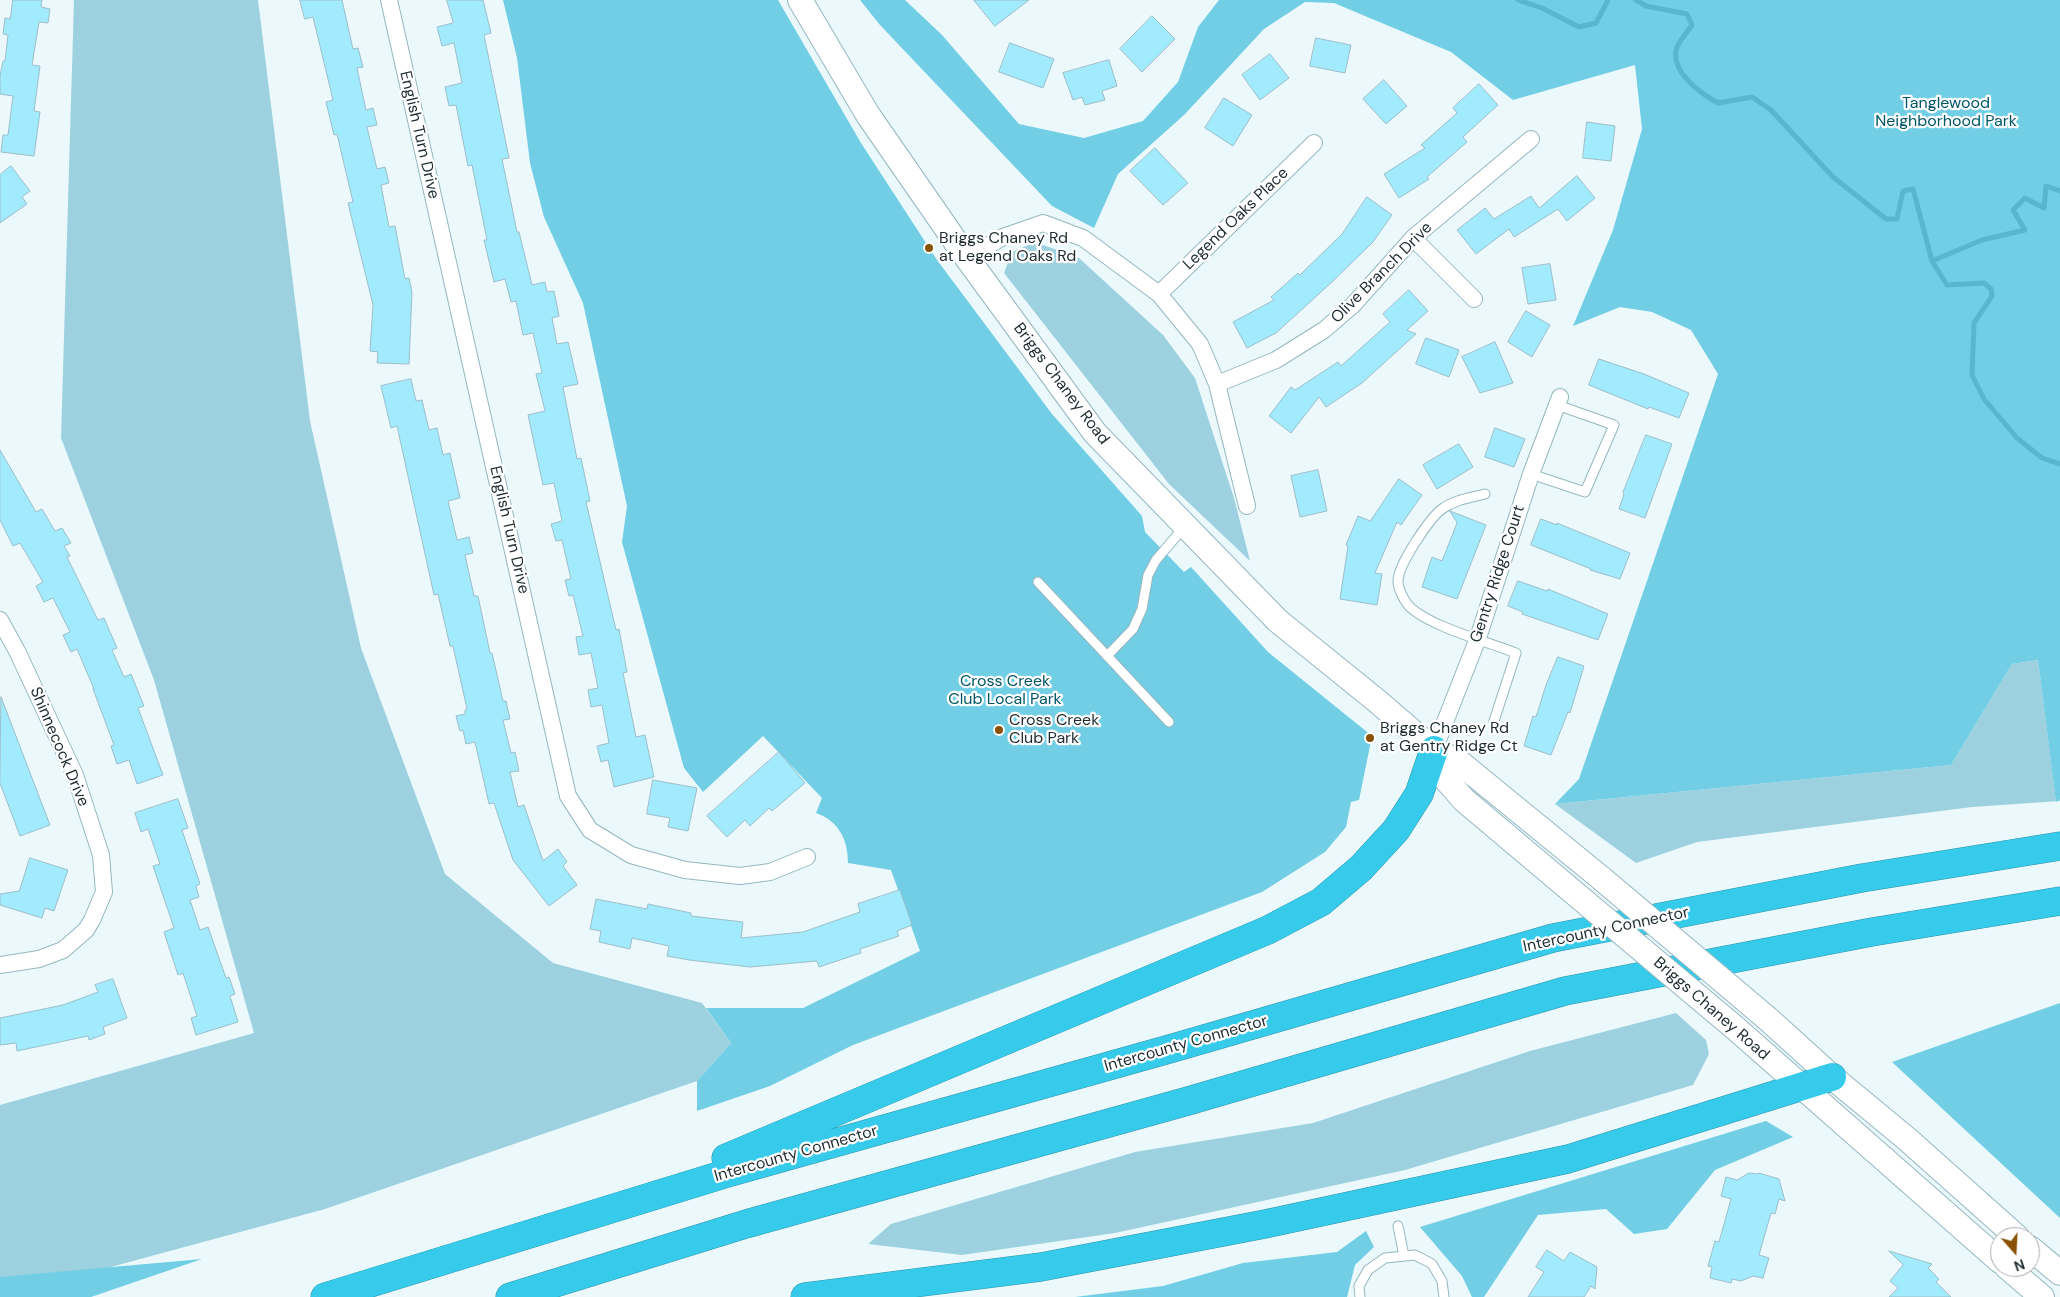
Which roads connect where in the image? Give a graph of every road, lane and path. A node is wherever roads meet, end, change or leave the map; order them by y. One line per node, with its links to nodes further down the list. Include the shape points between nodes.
1 (389, 0): 23 (street, English Turn Drive, via 568,796 590,830 631,855 685,870 740,876 770,872)
2 (800, 0): 6 (main road, Briggs Chaney Road, via 868,115)
3 (1531, 139): 5 (street, Olive Branch Drive)
4 (1314, 143): 7 (street, Legend Oaks Place)
5 (1413, 238): 8 (street); 9 (street, Olive Branch Drive, via 1353,305 1324,330 1276,360)
6 (967, 258): 7 (street, via 1003,237 1043,223 1083,238); 14 (main road, Briggs Chaney Road, via 1095,433)
7 (1159, 294): 9 (street, via 1200,344)
8 (1474, 299)
9 (1217, 384): 13 (street)
10 (1559, 401): 11 (street, Gentry Ridge Court); 11 (lane, via 1614,425 1585,492)
11 (1531, 474): 17 (street, Gentry Ridge Court)
12 (1485, 494): 17 (lane, via 1453,502 1441,510 1421,533 1398,580 1409,607 1424,618)
13 (1247, 506)
14 (1186, 526): 18 (lane, via 1156,560 1148,575 1142,609 1133,629); 21 (main road, Briggs Chaney Road, via 1278,621)
15 (1038, 582): 18 (lane)
16 (0, 620): 25 (street, Shinnecock Drive, via 75,775 101,855 104,892 86,930 63,950 39,959)
17 (1478, 638): 19 (lane, via 1516,653); 21 (street, Gentry Ridge Court)
18 (1107, 656): 20 (lane)
19 (1494, 721)
20 (1169, 722)
21 (1434, 750): 26 (main road, Briggs Chaney Road, bridge, via 1460,762 1602,878); 27 (main road, Briggs Chaney Road, bridge, via 1443,776 1464,800 1734,1027); 28 (highway, via 1419,794 1396,830 1361,868 1320,902 1268,930)
22 (2060, 846): 28 (highway, Intercounty Connector, via 1862,878 1552,938 731,1172)
23 (807, 857)
24 (2060, 901): 37 (highway, via 1872,932 1565,991 746,1224)
25 (0, 965)
26 (1832, 1077): 27 (highway); 30 (main road, Briggs Chaney Road)
27 (1801, 1088): 31 (main road, Briggs Chaney Road); 38 (highway, via 1568,1159 1265,1224 1041,1267)
28 (582, 1218): 36 (highway, Intercounty Connector)
29 (1398, 1226): 32 (lane)
30 (2005, 1227)
31 (1990, 1252)
32 (1404, 1256): 39 (lane, via 1385,1258 1368,1270 1359,1286); 40 (lane, via 1415,1255 1432,1264 1442,1281)
33 (2040, 1256): 34 (main road)
34 (2060, 1273)
35 (2019, 1277): 41 (main road)
36 (325, 1297)
37 (510, 1297)
38 (804, 1297)
39 (1360, 1297)
40 (1444, 1297)
41 (2042, 1297)

